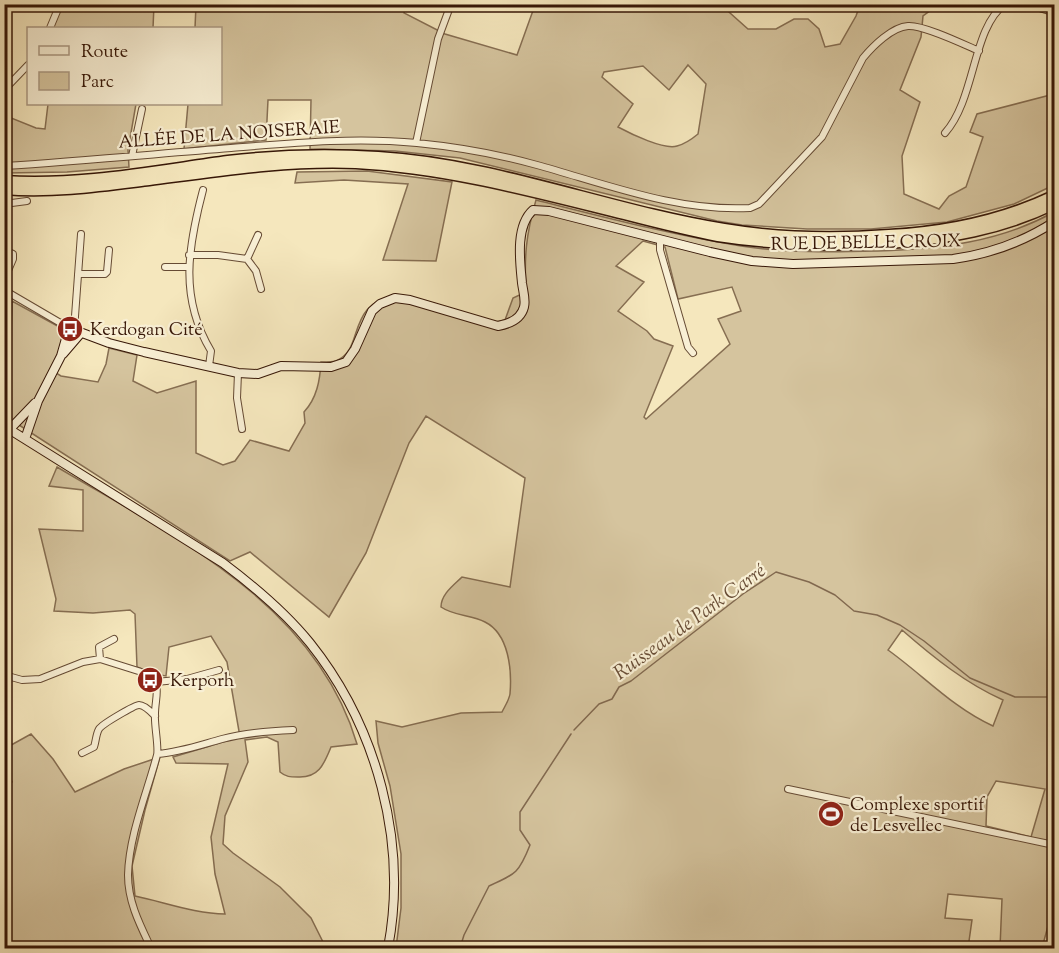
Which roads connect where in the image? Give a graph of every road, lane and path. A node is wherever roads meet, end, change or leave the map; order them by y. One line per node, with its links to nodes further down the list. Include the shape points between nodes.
1 (60, 4): 6 (street)
2 (451, 4): 12 (street, via 438,39)
3 (1005, 4): 7 (street, via 991,17)
4 (1026, 4): 5 (street)
5 (1054, 10)
6 (50, 27)
7 (979, 51): 11 (street, via 961,109); 12 (street, ALLÉE DE LA NOISERAIE, via 922,29 909,26 895,30 858,65 822,136 759,204 750,208 659,200 535,164)
8 (27, 66): 9 (street)
9 (4, 90)
10 (142, 109): 13 (street)
11 (945, 133)
12 (416, 143): 13 (street, ALLÉE DE LA NOISERAIE, via 347,141)
13 (132, 156): 14 (street, ALLÉE DE LA NOISERAIE)
14 (4, 165)
15 (4, 181): 18 (highway, via 84,180 268,157 378,157 477,170 724,229 791,237 898,235 956,228 1014,213)
16 (4, 189): 21 (highway, via 76,188 260,166 372,164 440,171 716,235 779,244 834,245 961,235 1015,221)
17 (203, 190): 28 (street)
18 (1054, 196)
19 (27, 201): 20 (street)
20 (4, 204)
21 (1054, 204)
22 (1054, 222): 25 (street, RUE DE BELLE CROIX, via 989,253 953,259 793,264 753,261)
23 (81, 234): 32 (street)
24 (258, 235): 29 (street)
25 (660, 240): 37 (street, via 688,347); 39 (street, RUE DE BELLE CROIX, via 533,210 527,216 521,239 524,309 510,324 498,326 394,298 372,311 351,356 339,365 281,366 258,374)
26 (4, 250): 33 (street, via 13,254 14,259)
27 (109, 250): 32 (street, via 105,274)
28 (189, 255): 29 (street); 31 (street)
29 (247, 259): 34 (street)
30 (165, 267): 31 (street)
31 (188, 267): 38 (street, via 193,312 211,351)
32 (78, 273): 36 (street)
33 (4, 280)
34 (261, 288)
35 (4, 290): 36 (street)
36 (75, 330): 38 (street, via 144,352); 40 (street)
37 (693, 353)
38 (208, 366): 39 (street)
39 (238, 373): 42 (street)
40 (38, 401): 41 (street); 43 (street)
41 (7, 428): 43 (street)
42 (242, 429)
43 (25, 439): 56 (street, via 223,563 294,625 328,667 364,735 384,795 394,883)
44 (114, 639): 45 (street, via 99,647)
45 (100, 659): 47 (street, via 40,679); 48 (street, via 150,675)
46 (219, 670): 48 (street)
47 (4, 675)
48 (156, 682): 49 (street)
49 (155, 716): 51 (street, via 137,705 105,722 94,747); 52 (street)
50 (293, 730): 52 (street, via 243,735)
51 (82, 753)
52 (158, 754): 55 (street, via 128,877 130,902)
53 (788, 789): 54 (street)
54 (1054, 845)
55 (151, 948)
56 (388, 948)

